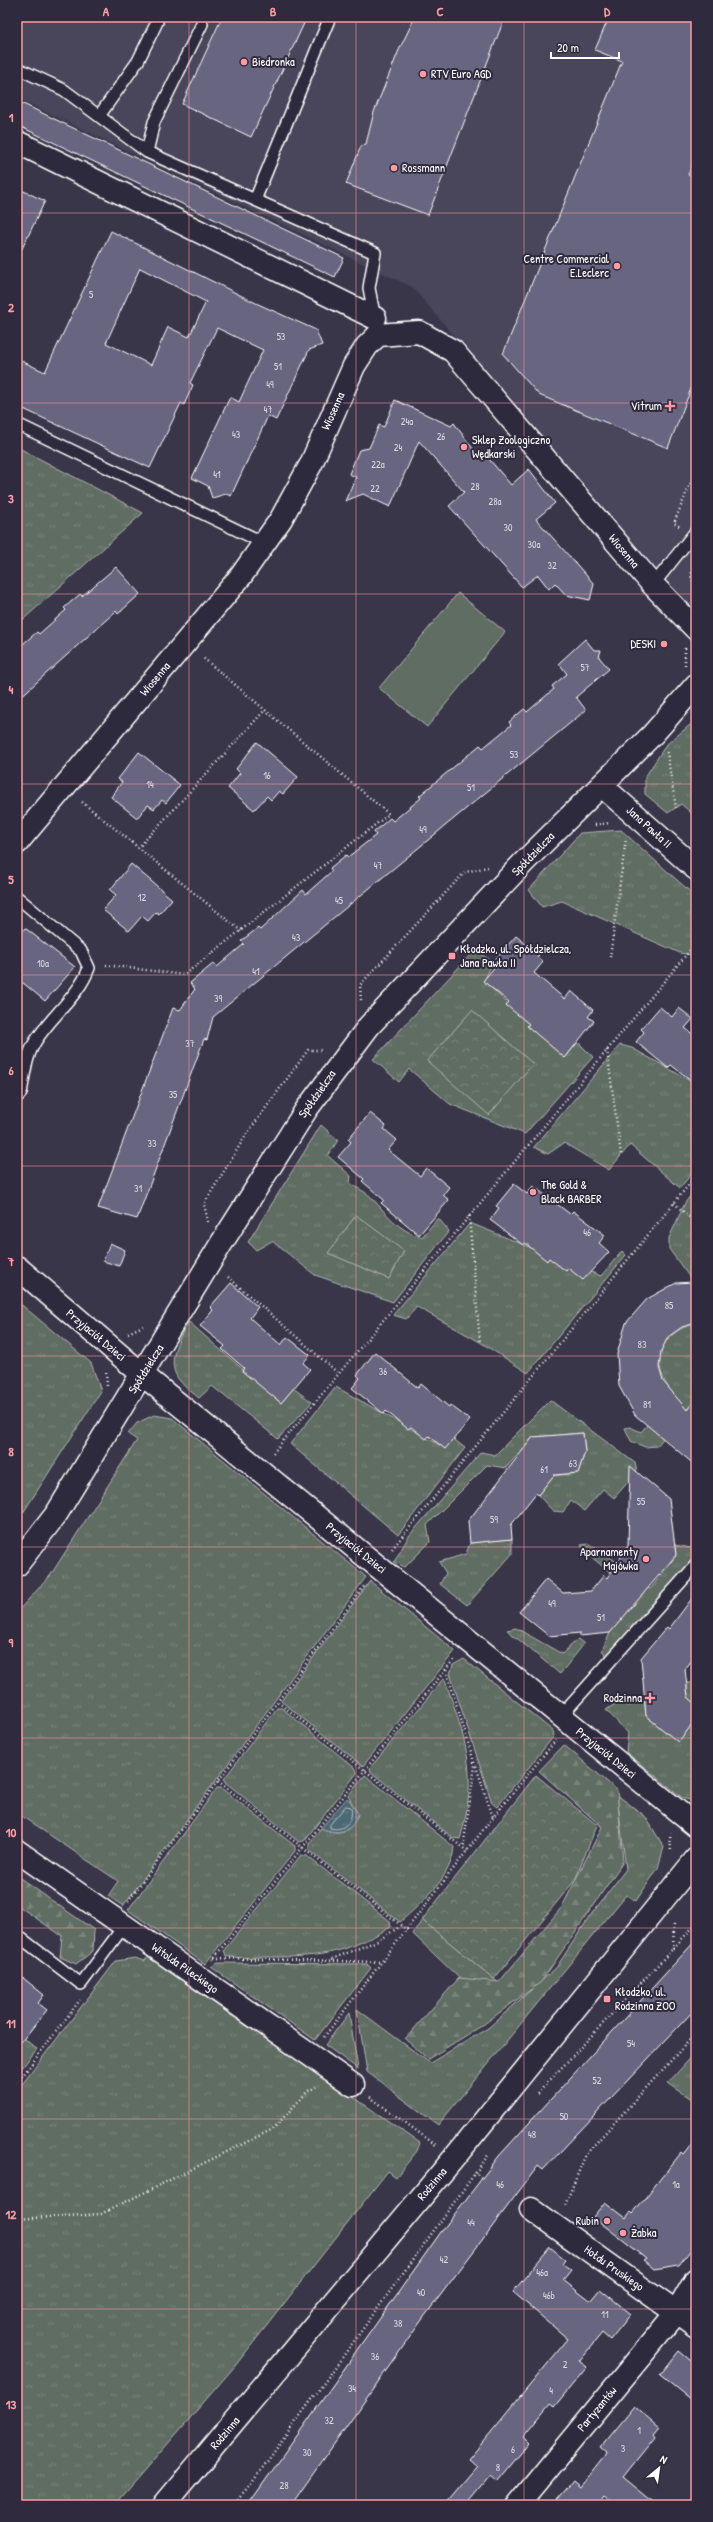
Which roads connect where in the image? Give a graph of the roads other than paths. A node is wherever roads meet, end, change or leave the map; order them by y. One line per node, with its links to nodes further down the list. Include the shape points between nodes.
1 (154, 17): 5 (lane, via 157,22 138,61)
2 (330, 17): 8 (lane)
3 (202, 24): 7 (lane, via 154,122)
4 (17, 68): 5 (lane, via 64,90)
5 (98, 116): 7 (lane)
6 (17, 142): 9 (street)
7 (147, 152): 8 (lane)
8 (255, 200): 9 (lane, via 375,253 369,288)
9 (376, 327): 12 (street, Wiosenna, via 354,366 311,464 281,519); 13 (street, Wiosenna, via 419,332 453,351)
10 (17, 424): 12 (lane)
11 (694, 533): 13 (lane)
12 (264, 543): 17 (street, Wiosenna, via 241,576)
13 (653, 585): 14 (street, Wiosenna)
14 (696, 629)
15 (696, 685): 16 (street, Spółdzielcza)
16 (602, 786): 18 (street, Jana Pawła II); 22 (street, Spółdzielcza, via 523,863 369,1026 346,1054 272,1163)
17 (17, 843)
18 (696, 869)
19 (17, 897): 20 (lane, via 81,951 90,968 85,980 34,1043 21,1093)
20 (17, 1097)
21 (17, 1267): 22 (street, Przyjaciół Dzieci)
22 (143, 1375): 23 (street, Spółdzielcza, via 57,1513); 25 (street, Przyjaciół Dzieci)
23 (17, 1565)
24 (696, 1565): 25 (lane)
25 (567, 1721): 26 (street, Przyjaciół Dzieci)
26 (696, 1826)
27 (17, 1851): 29 (street, Witolda Pileckiego)
28 (696, 1859): 36 (street, Rodzinna, via 454,2158)
29 (119, 1922): 30 (lane, via 81,1984); 31 (street, Witolda Pileckiego)
30 (17, 1935)
31 (346, 2080)
32 (531, 2209): 34 (street, Hołdu Pruskiego)
33 (696, 2279): 34 (street, Partyzantów)
34 (677, 2312): 35 (street, Hołdu Pruskiego); 37 (street, Partyzantów)
35 (696, 2327)
36 (164, 2505)
37 (518, 2505)

